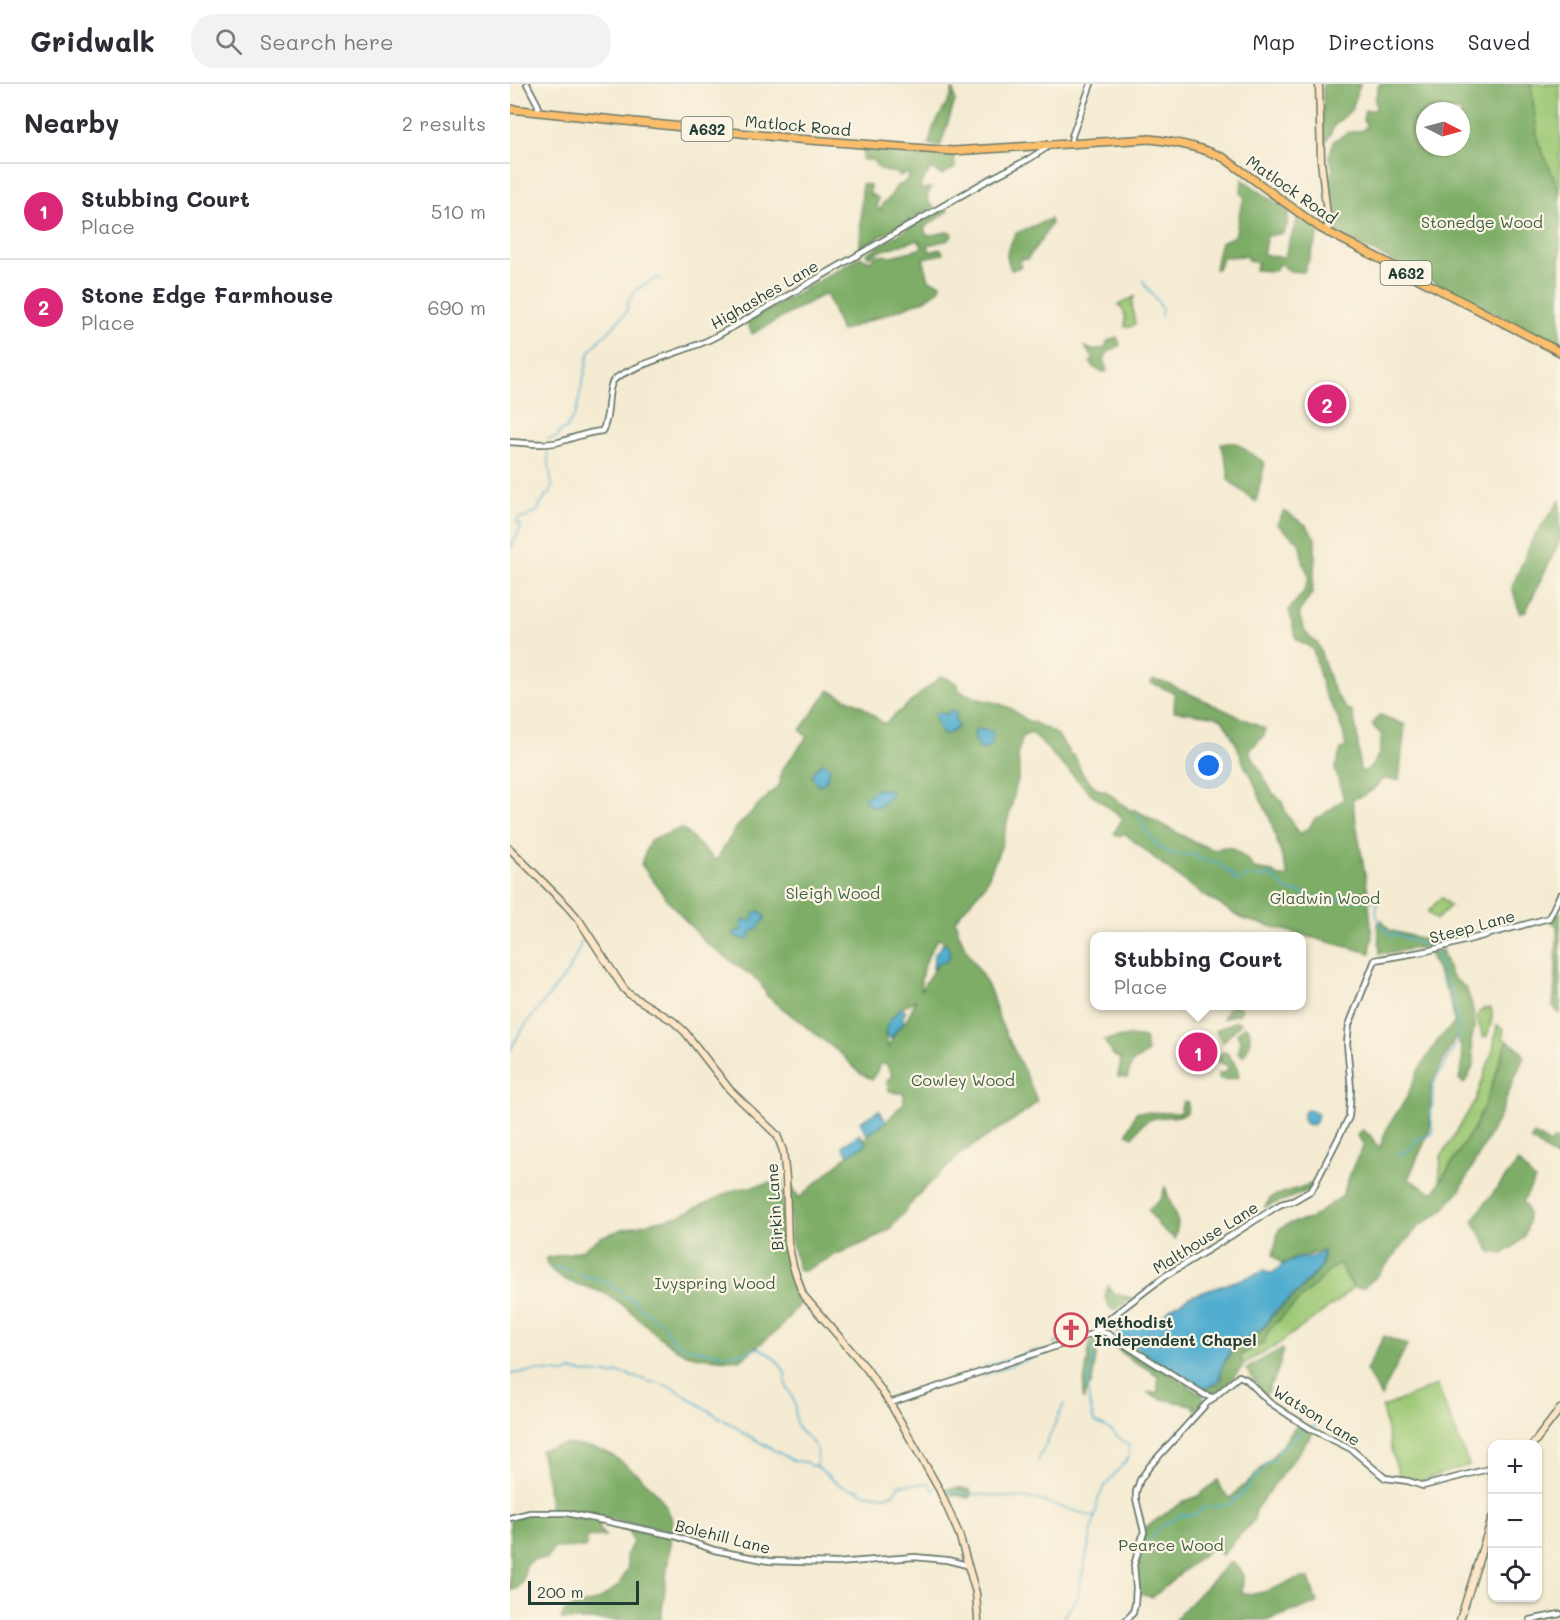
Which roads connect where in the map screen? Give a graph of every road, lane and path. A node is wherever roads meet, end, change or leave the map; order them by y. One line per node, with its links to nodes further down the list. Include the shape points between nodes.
1 (527, 84): 5 (street)
2 (1091, 84): 6 (street)
3 (1319, 84): 8 (street)
4 (510, 108): 5 (main road, Matlock Road / A632)
5 (538, 111): 7 (main road, Matlock Road / A632, via 943,151)
6 (1071, 145): 7 (main road, Matlock Road / A632); 8 (main road, Matlock Road / A632, via 1150,139 1212,152)
7 (1053, 146): 10 (street, Highashes Lane, via 703,343 616,378 602,431 546,444)
8 (1328, 232): 9 (main road, Matlock Road / A632)
9 (1560, 352)
10 (510, 442)
11 (510, 849): 19 (street, Birkin Lane, via 579,920 624,989 685,1032 730,1090 777,1135 783,1151 789,1243 803,1295 863,1364)
12 (1560, 895): 13 (street, Steep Lane, via 1549,918 1436,949)
13 (1375, 960): 14 (street, Malthouse Lane, via 1349,1025 1349,1117 1312,1190 1281,1204 1165,1275)
14 (1107, 1322): 15 (street, Malthouse Lane); 16 (street)
15 (1097, 1330): 16 (street); 19 (street, Malthouse Lane)
16 (1108, 1334): 17 (street)
17 (1205, 1395): 18 (street); 20 (street)
18 (1214, 1398): 20 (street, Watson Lane); 23 (street, Watson Lane, via 1239,1376 1246,1379 1269,1401 1351,1449 1385,1478 1422,1486)
19 (890, 1403): 26 (street, Birkin Lane, via 954,1519)
20 (1206, 1404): 29 (street, Watson Lane, via 1140,1480 1136,1499 1143,1532 1134,1565 1136,1604)
21 (1560, 1409): 22 (street)
22 (1536, 1440)
23 (1488, 1469)
24 (510, 1518): 26 (street, Bolehill Lane, via 530,1512 567,1513 675,1536 714,1550 769,1562 837,1563 914,1557)
25 (1488, 1531): 30 (street)
26 (968, 1565): 28 (street, Birkin Lane)
27 (1560, 1614): 31 (street)
28 (978, 1620)
29 (1126, 1620)
30 (1460, 1620)
31 (1530, 1620)

